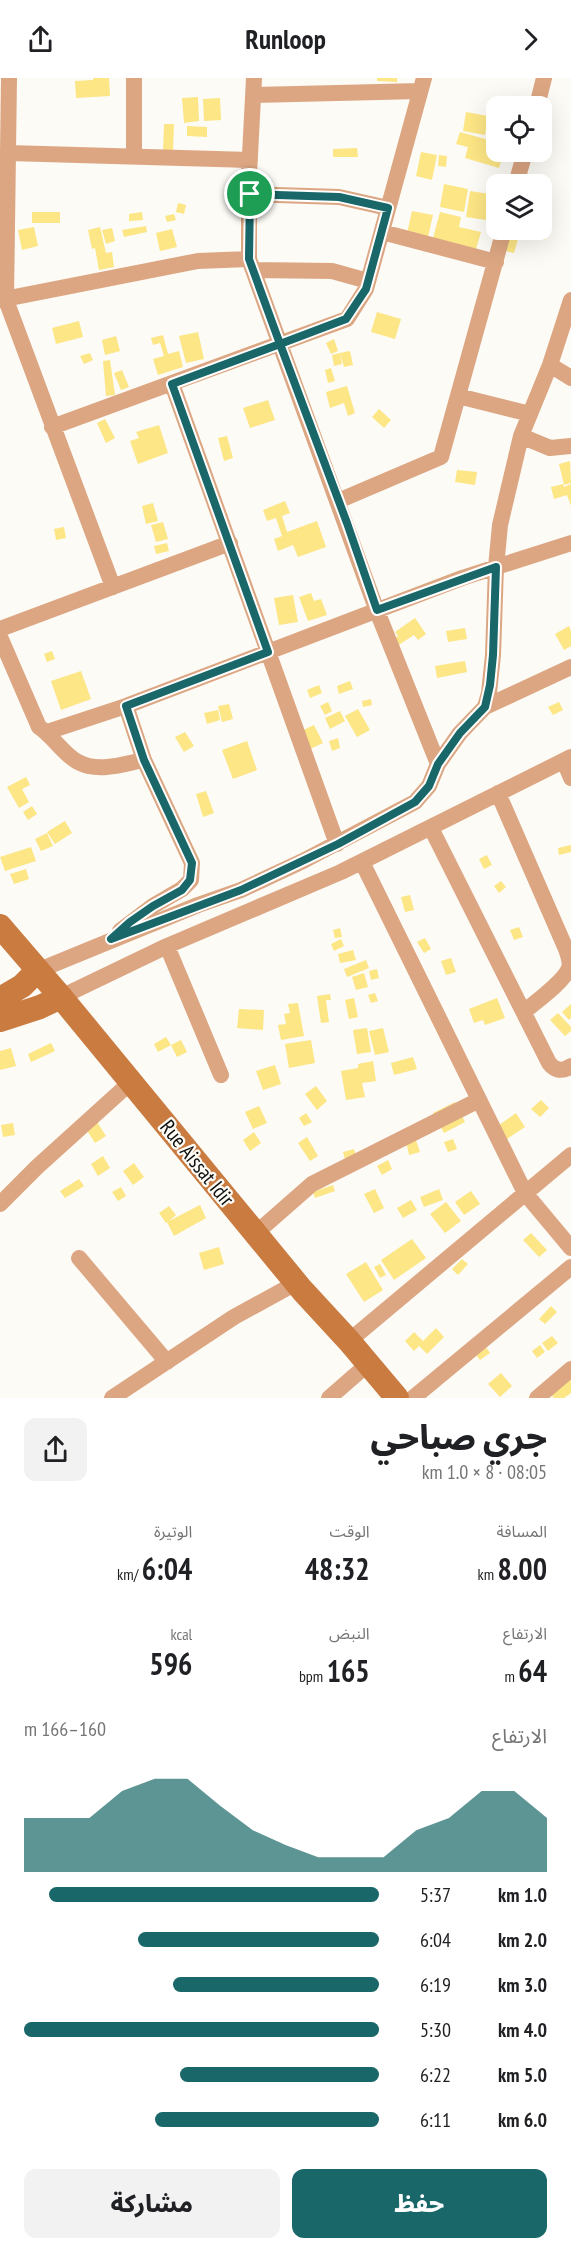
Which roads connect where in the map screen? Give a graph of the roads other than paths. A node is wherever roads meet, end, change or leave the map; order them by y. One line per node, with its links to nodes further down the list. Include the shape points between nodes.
1 (9, 78): 8 (street)
2 (134, 78): 9 (street)
3 (254, 78): 6 (street)
4 (544, 78): 7 (street)
5 (422, 84): 6 (street); 12 (street)
6 (254, 95): 10 (street)
7 (540, 96)
8 (9, 153): 9 (street); 18 (street)
9 (134, 156): 10 (street)
10 (250, 160): 11 (street)
11 (250, 194): 12 (street, via 339,197); 16 (street)
12 (388, 208): 13 (street)
13 (382, 232): 15 (street); 17 (street)
14 (502, 240): 15 (street)
15 (496, 262): 24 (street)
16 (251, 265): 17 (street, via 332,271); 18 (street, via 198,261); 20 (street)
17 (368, 281): 20 (street, via 346,319)
18 (3, 300): 26 (street)
19 (571, 300): 21 (street)
20 (280, 344): 23 (street); 29 (street)
21 (550, 365): 22 (street); 25 (street)
22 (571, 378)
23 (172, 384): 26 (street); 30 (street)
24 (458, 396): 25 (street); 29 (street, via 441,457)
25 (530, 414): 27 (street)
26 (52, 427): 33 (street)
27 (521, 436): 28 (street, via 550,447); 32 (street, via 500,525)
28 (571, 446)
29 (338, 501): 34 (street)
30 (230, 543): 33 (street); 37 (street)
31 (571, 543): 32 (street)
32 (496, 567): 34 (street); 40 (street, via 493,655)
33 (112, 587): 35 (street)
34 (377, 610): 37 (street); 44 (street)
35 (0, 629)
36 (0, 637): 41 (street, via 39,727)
37 (268, 652): 39 (street); 48 (street)
38 (571, 667): 40 (street)
39 (126, 706): 41 (street); 43 (street)
40 (485, 707): 44 (street)
41 (47, 732): 43 (street, via 77,762 99,768)
42 (567, 759): 45 (street); 46 (street)
43 (144, 760): 51 (street, via 192,863 190,880 182,890 153,906)
44 (438, 764): 48 (street, via 429,786 415,802)
45 (571, 778)
46 (498, 794): 47 (street); 56 (street, via 569,963 567,972 556,984)
47 (431, 828): 49 (street); 56 (street)
48 (338, 844): 51 (street, via 241,890)
49 (362, 862): 52 (street); 61 (street)
50 (0, 926): 53 (street, Rue Aissat Idir)
51 (111, 939): 53 (street)
52 (167, 946): 54 (street); 59 (street)
53 (37, 971): 54 (street, Rue Aissat Idir); 55 (street)
54 (61, 997): 57 (street); 60 (street, Rue Aissat Idir)
55 (0, 999)
56 (524, 1012): 58 (street, via 553,1068 560,1071)
57 (0, 1020)
58 (571, 1066)
59 (221, 1075)
60 (131, 1082): 64 (street); 65 (street, Rue Aissat Idir)
61 (479, 1100): 63 (street); 65 (street, via 312,1184)
62 (571, 1155): 63 (street)
63 (525, 1193): 66 (street); 70 (street)
64 (0, 1204)
65 (255, 1234): 69 (street, Rue Aissat Idir)
66 (571, 1248)
67 (79, 1258): 71 (street)
68 (571, 1267): 76 (street)
69 (296, 1283): 70 (street, Rue Aissat Idir); 71 (street, via 234,1317)
70 (349, 1341): 72 (street, Rue Aissat Idir)
71 (167, 1362): 74 (street)
72 (368, 1365): 75 (street); 76 (street, Rue Aissat Idir)
73 (571, 1369): 77 (street)
74 (112, 1398)
75 (329, 1398)
76 (400, 1398)
77 (537, 1398)

